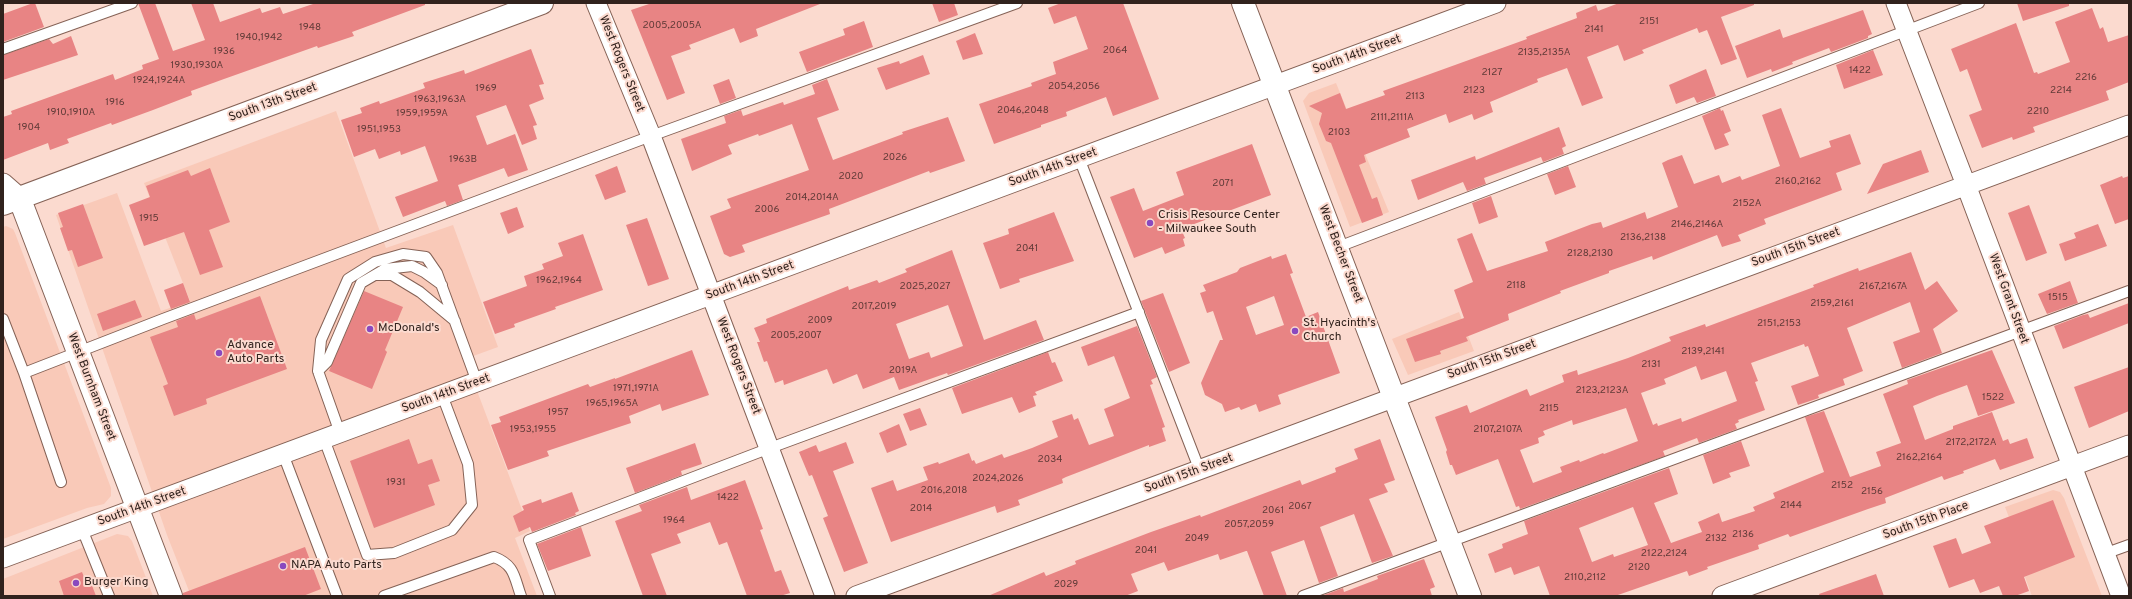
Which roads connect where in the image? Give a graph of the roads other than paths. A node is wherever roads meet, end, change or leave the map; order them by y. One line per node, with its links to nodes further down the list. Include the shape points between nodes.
1 (132, 3): 10 (lane)
2 (542, 3): 17 (street, South 13th Street)
3 (596, 3): 13 (street, West Rogers Street)
4 (1017, 3): 13 (lane)
5 (1243, 3): 11 (street, West Becher Street)
6 (1496, 3): 11 (street, South 14th Street)
7 (1896, 3): 9 (street, West Grant Street)
8 (1979, 3): 9 (lane)
9 (1906, 30): 16 (street, West Grant Street); 18 (lane)
10 (3, 50)
11 (1275, 85): 14 (street, South 14th Street); 18 (street, West Becher Street)
12 (2129, 125): 16 (street, South 15th Street)
13 (651, 136): 22 (street, West Rogers Street); 27 (lane)
14 (1079, 158): 22 (street, South 14th Street); 23 (lane)
15 (3, 183): 17 (street, West Burnham Street)
16 (1966, 185): 26 (street, West Grant Street); 32 (street, South 15th Street)
17 (11, 200): 27 (street, West Burnham Street)
18 (1338, 247): 32 (street, West Becher Street)
19 (375, 274): 20 (lane, via 385,269 412,266); 25 (lane, via 392,275 420,292); 28 (lane, via 361,283 327,362)
20 (442, 285): 25 (lane); 28 (lane, via 426,257 403,254 376,262 348,279 321,340)
21 (2129, 291): 26 (lane)
22 (710, 295): 30 (street, South 14th Street); 35 (street, West Rogers Street)
23 (1139, 312): 35 (lane); 38 (lane)
24 (3, 319): 29 (lane)
25 (455, 321): 30 (lane)
26 (2020, 331): 37 (street, West Grant Street); 42 (lane)
27 (78, 353): 29 (lane); 40 (street, West Burnham Street)
28 (318, 371): 33 (lane)
29 (24, 373): 39 (lane)
30 (477, 382): 31 (street, South 14th Street)
31 (442, 395): 33 (street, South 14th Street); 33 (lane, via 468,464 472,505 452,530 394,553 367,555)
32 (1394, 396): 38 (street, South 15th Street); 42 (street, West Becher Street)
33 (332, 436): 36 (street, South 14th Street)
34 (2129, 445): 37 (street, South 15th Place)
35 (770, 448): 51 (lane, via 529,540); 52 (street, West Rogers Street)
36 (283, 454): 40 (street, South 14th Street); 48 (lane)
37 (2071, 467): 44 (street, West Grant Street); 56 (street, South 15th Place)
38 (1200, 471): 53 (street, South 15th Street)
39 (61, 482)
40 (138, 508): 41 (street, South 14th Street); 47 (street, West Burnham Street)
41 (82, 529): 45 (street, South 14th Street); 46 (lane)
42 (1449, 542): 54 (lane); 55 (street, West Becher Street)
43 (2129, 545): 44 (lane)
44 (2104, 554): 57 (street, West Grant Street)
45 (3, 558)
46 (109, 596)
47 (171, 596)
48 (337, 596)
49 (384, 596): 50 (lane, via 494,557 505,561 511,567)
50 (521, 596)
51 (550, 596)
52 (825, 596)
53 (856, 596)
54 (1303, 596)
55 (1470, 596)
56 (1722, 596)
57 (2121, 596)

